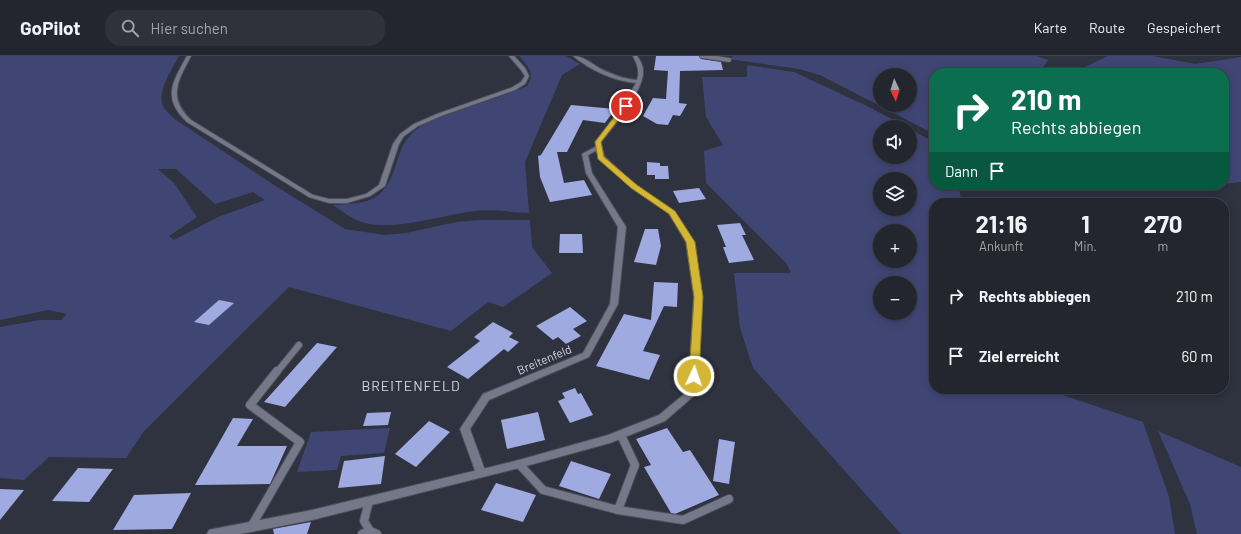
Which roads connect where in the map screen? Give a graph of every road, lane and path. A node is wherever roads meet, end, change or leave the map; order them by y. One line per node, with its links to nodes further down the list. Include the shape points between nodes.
1 (189, 56): 2 (street, via 177,80 174,96 178,109 189,121 312,196 329,201 347,201 368,195 382,186 396,144 402,135 416,126 523,83 527,76)
2 (511, 56)
3 (575, 56): 7 (street, via 610,76)
4 (635, 56): 7 (street, via 641,70)
5 (702, 56): 6 (lane)
6 (729, 60)
7 (639, 82): 8 (street, via 626,106 598,142)
8 (599, 147): 10 (street, via 601,157 634,187 672,212 690,242 698,297 693,392 662,418); 12 (street, Breitenfeld, via 585,154 589,173 622,227 614,304 586,355 486,397 465,429)
9 (298, 346): 16 (lane, via 250,405 300,442)
10 (621, 435): 11 (street); 15 (lane, via 635,465)
11 (519, 464): 12 (street); 15 (lane, via 543,490)
12 (481, 473): 14 (street)
13 (729, 499): 15 (lane, via 683,520)
14 (369, 501): 16 (street); 17 (lane, via 364,521)
15 (618, 510)
16 (251, 527): 18 (street)
17 (370, 533)
18 (213, 534)

